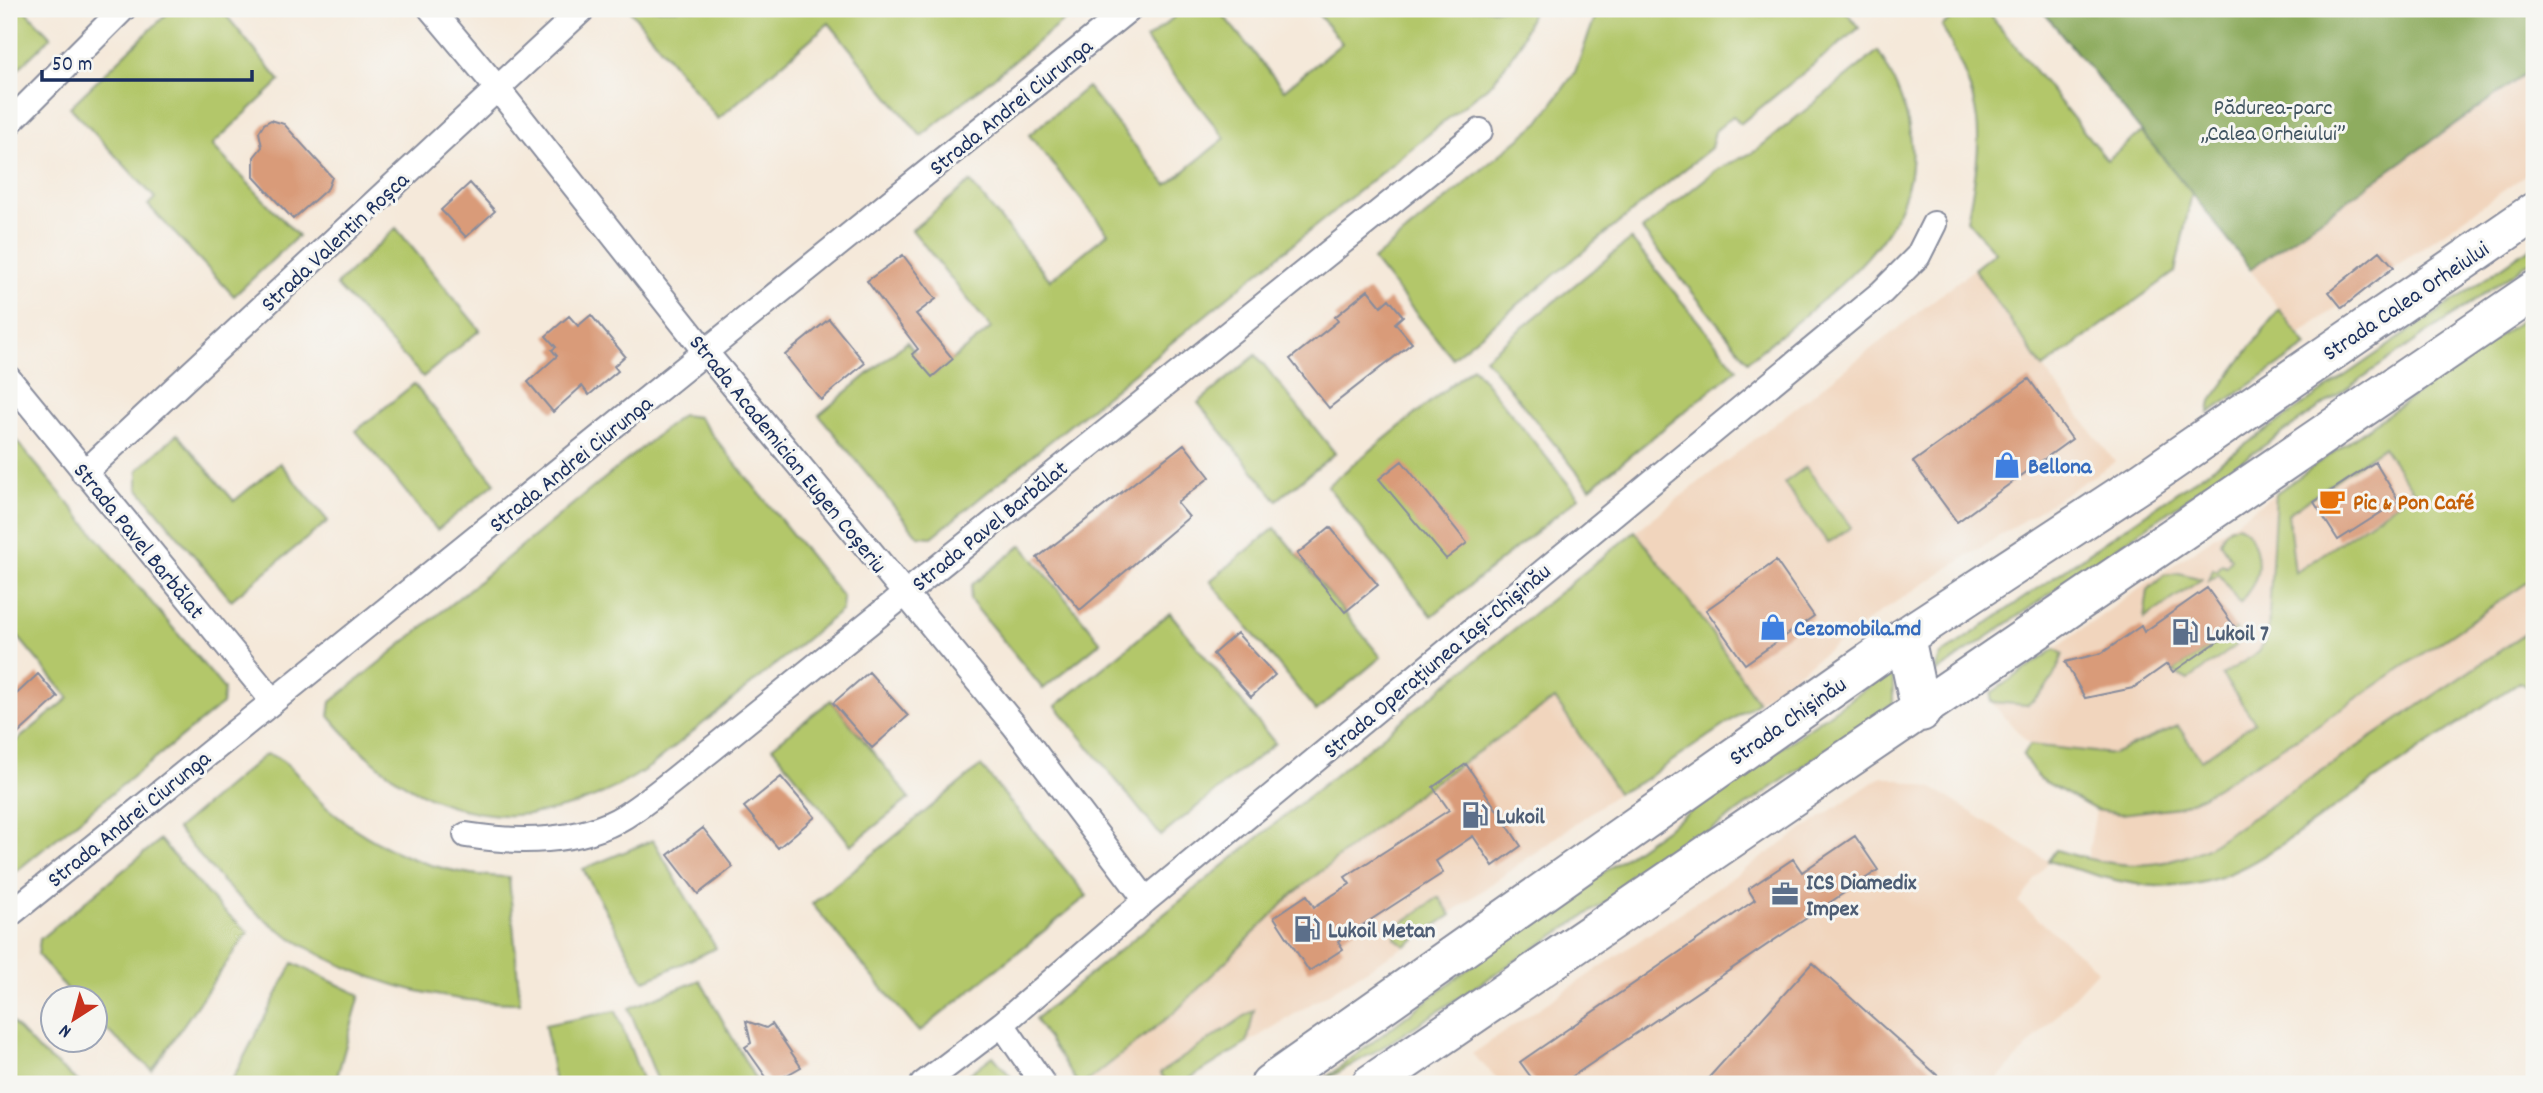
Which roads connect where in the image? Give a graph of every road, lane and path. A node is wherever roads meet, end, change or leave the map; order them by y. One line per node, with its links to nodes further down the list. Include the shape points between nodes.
1 (123, 9): 6 (street)
2 (431, 9): 5 (street, Strada Academician Eugen Coșeriu)
3 (583, 9): 5 (street, Strada Valentin Roșca)
4 (1129, 9): 11 (street, Strada Andrei Ciurunga)
5 (498, 89): 11 (street, Strada Academician Eugen Coșeriu); 14 (street, Strada Valentin Roșca)
6 (9, 123)
7 (1480, 131): 15 (street, Strada Pavel Barbălat)
8 (2534, 212): 12 (highway, Strada Calea Orheiului)
9 (1934, 224): 20 (street, Strada Operațiunea Iași-Chișinău, via 1918,256 1882,292)
10 (2534, 291): 18 (highway)
11 (707, 354): 15 (street, Strada Academician Eugen Coșeriu); 17 (street, Strada Andrei Ciurunga)
12 (2311, 365): 16 (highway, Strada Chișinău)
13 (9, 379): 14 (street, Strada Pavel Barbălat)
14 (84, 473): 17 (street, Strada Pavel Barbălat)
15 (904, 593): 19 (street, Strada Pavel Barbălat, via 623,817 589,831 560,836 505,842); 20 (street, Strada Academician Eugen Coșeriu, via 1014,725)
16 (1905, 637): 18 (highway); 25 (highway, Strada Chișinău)
17 (272, 700): 21 (street, Strada Andrei Ciurunga)
18 (1921, 712): 26 (highway)
19 (466, 835)
20 (1146, 900): 22 (street, Strada Operațiunea Iași-Chișinău)
21 (9, 915)
22 (1002, 1024): 23 (street, Strada Operațiunea Iași-Chișinău); 24 (street)
23 (923, 1084)
24 (1043, 1084)
25 (1270, 1084)
26 (1371, 1084)

